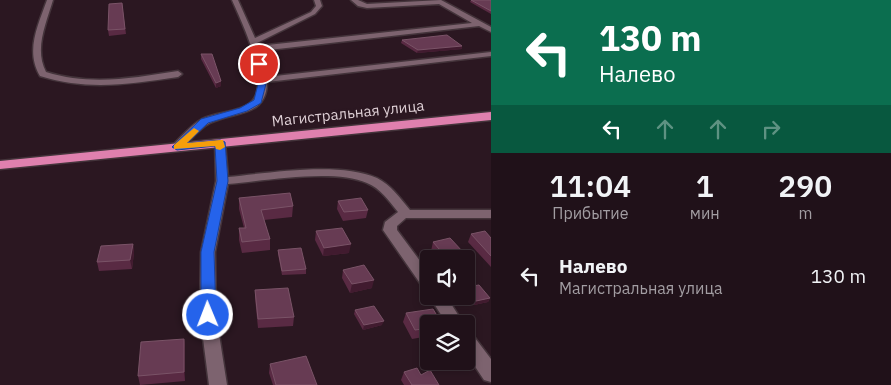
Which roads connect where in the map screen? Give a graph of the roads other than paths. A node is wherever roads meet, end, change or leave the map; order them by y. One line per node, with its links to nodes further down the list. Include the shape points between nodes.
1 (50, 0): 10 (street, via 37,46 37,62 43,74 74,83 94,84)
2 (235, 0): 8 (street)
3 (317, 0): 8 (street, via 319,6 313,13)
4 (354, 0): 5 (street, via 362,6)
5 (438, 1): 6 (street)
6 (480, 24): 7 (street); 8 (street)
7 (491, 30)
8 (255, 46): 11 (street)
9 (491, 54): 11 (street)
10 (178, 74)
11 (263, 80): 14 (street, via 260,97 254,105 204,121)
12 (491, 116): 13 (highway, Магистральная улица)
13 (220, 142): 14 (highway, Магистральная улица); 16 (street)
14 (177, 147): 15 (highway, Магистральная улица)
15 (0, 165)
16 (222, 181): 17 (street, via 348,174 370,179 389,192); 22 (street, via 208,252 208,315)
17 (406, 214): 18 (street); 19 (street, via 394,220 390,230)
18 (491, 214)
19 (420, 272)
20 (475, 351): 21 (street)
21 (491, 374)
22 (218, 385)

